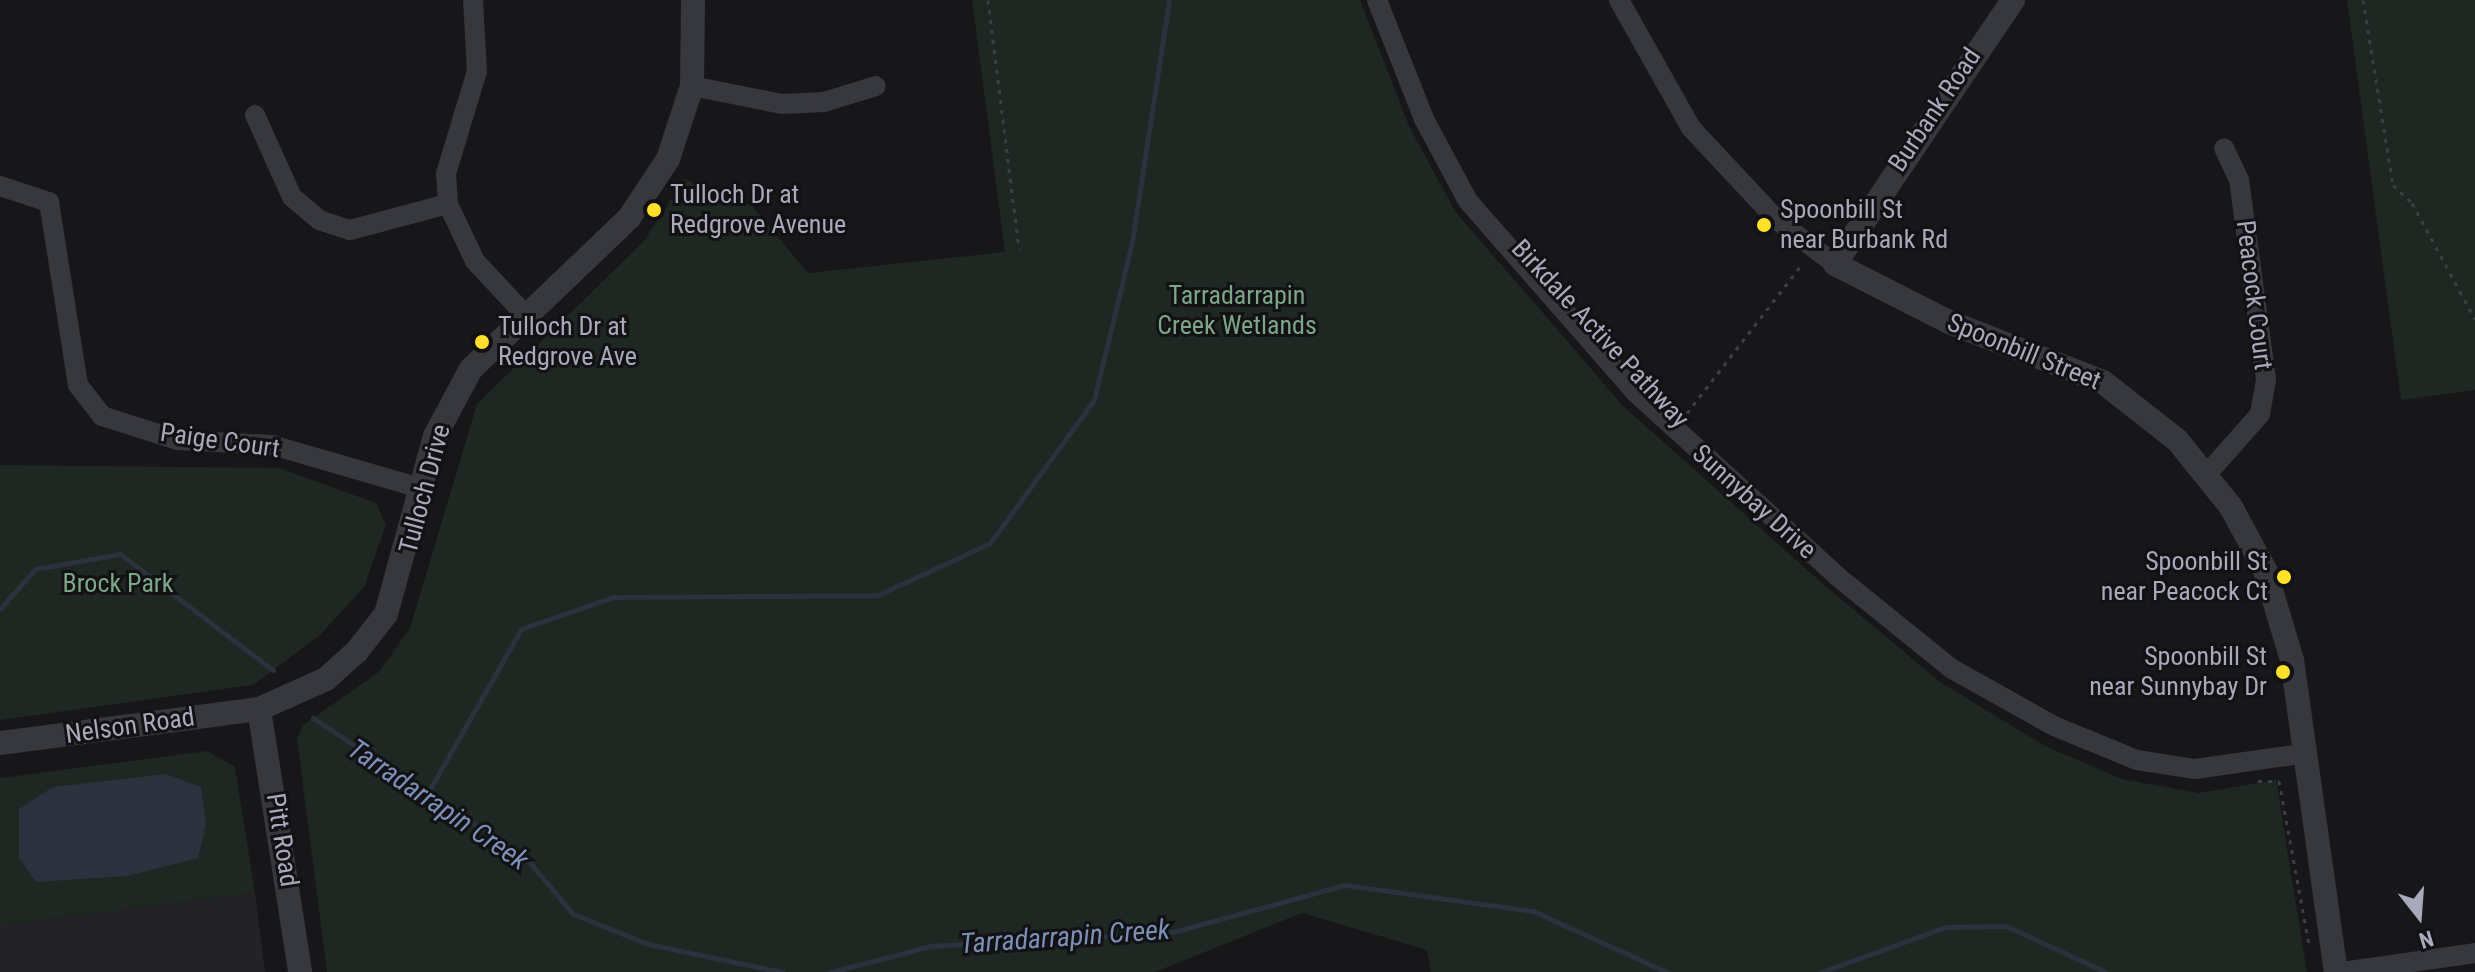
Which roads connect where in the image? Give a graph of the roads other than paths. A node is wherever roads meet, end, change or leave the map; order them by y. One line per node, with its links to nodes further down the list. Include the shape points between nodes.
1 (473, 0): 11 (street, via 477,71 446,174)
2 (693, 0): 6 (street, Tulloch Drive)
3 (1377, 0): 18 (street, Sunnybay Drive, via 1424,119 1468,201 1674,429 1952,669 2054,726 2137,760 2195,769)
4 (1619, 0): 12 (street, Spoonbill Street, via 1691,128 1777,220)
5 (2013, 0): 12 (street, Burbank Road)
6 (692, 86): 7 (street, via 782,104 824,102); 13 (street, Tulloch Drive, via 668,159 629,218)
7 (876, 86)
8 (255, 115): 11 (street, via 292,197 319,220 350,230)
9 (2224, 148): 14 (street, Peacock Court, via 2239,180 2266,379 2260,414)
10 (0, 186): 15 (street, Paige Court, via 49,202 78,385 102,416 177,440 272,445)
11 (448, 204): 13 (street, via 475,261)
12 (1835, 264): 14 (street, Spoonbill Street, via 1949,322 2103,382 2151,416)
13 (527, 317): 15 (street, Tulloch Drive, via 465,378 435,436)
14 (2207, 474): 18 (street, Spoonbill Street, via 2257,550 2274,593)
15 (420, 488): 16 (street, Tulloch Drive, via 386,614 326,679)
16 (259, 709): 17 (street, Nelson Road); 20 (street, Pitt Road)
17 (0, 743)
18 (2307, 753): 21 (street, Spoonbill Street)
19 (2475, 953): 22 (street)
20 (300, 972)
21 (2336, 972)
22 (2342, 972)

